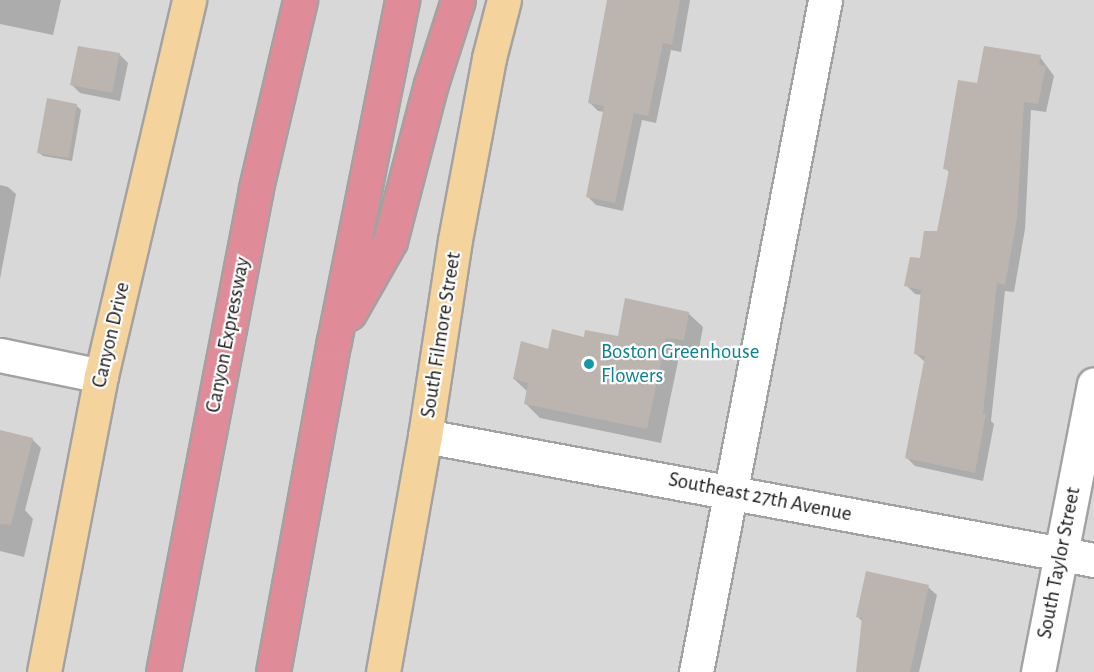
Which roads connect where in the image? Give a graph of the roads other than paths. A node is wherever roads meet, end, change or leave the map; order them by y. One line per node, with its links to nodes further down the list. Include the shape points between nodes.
1 (189, 0): 9 (main road, Canyon Drive)
2 (300, 0): 16 (highway, Canyon Expressway, via 256,188)
3 (402, 0): 7 (highway)
4 (458, 0): 7 (highway, via 431,84 390,241)
5 (504, 0): 11 (main road, South Filmore Street, via 489,57 455,240)
6 (825, 0): 12 (street)
7 (334, 341): 17 (highway)
8 (0, 355): 9 (street)
9 (101, 376): 15 (main road, Canyon Drive)
10 (1094, 384): 13 (street, South Taylor Street)
11 (425, 436): 12 (street, Southeast 27th Avenue); 18 (main road, South Filmore Street)
12 (731, 490): 13 (street, Southeast 27th Avenue); 19 (street)
13 (1062, 554): 14 (street, Southeast 27th Avenue); 20 (street, South Taylor Street)
14 (1094, 560)
15 (44, 672)
16 (163, 672)
17 (273, 672)
18 (383, 672)
19 (696, 672)
20 (1038, 672)

